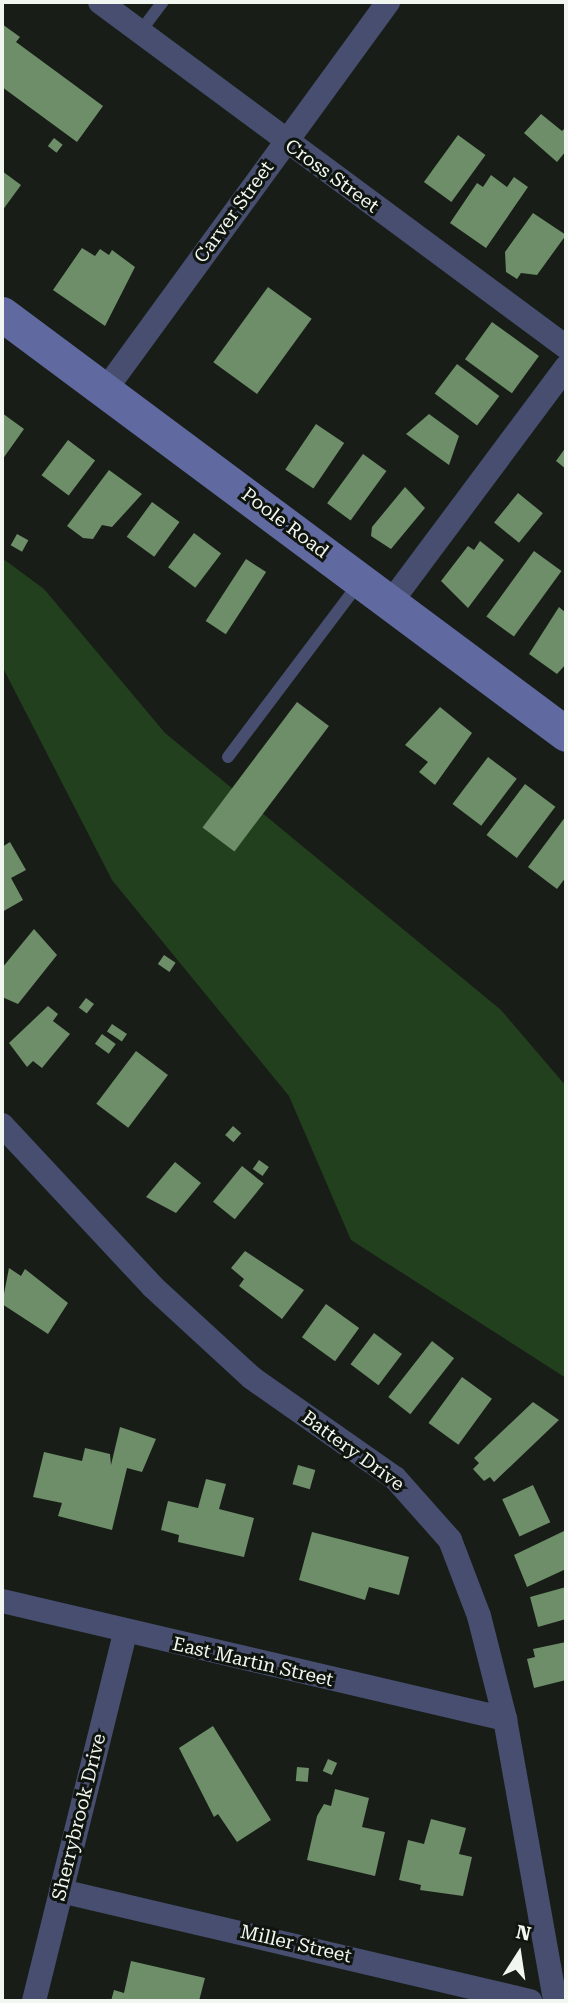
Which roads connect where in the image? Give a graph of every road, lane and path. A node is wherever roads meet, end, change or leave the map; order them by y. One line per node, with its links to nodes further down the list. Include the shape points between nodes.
1 (100, 2): 4 (street, Cross Street)
2 (163, 2): 4 (lane)
3 (388, 2): 5 (street, Carver Street)
4 (140, 32): 5 (street, Cross Street)
5 (285, 142): 7 (street, Cross Street); 9 (street, Carver Street)
6 (2, 314): 9 (main road, Poole Road)
7 (566, 347)
8 (566, 367): 11 (street)
9 (106, 389): 10 (main road, Poole Road)
10 (361, 579): 11 (main road, Poole Road); 13 (lane)
11 (391, 603): 12 (main road, Poole Road)
12 (566, 734)
13 (228, 757)
14 (2, 1125): 17 (street, Battery Drive, via 144,1278 252,1378 395,1478 422,1504 450,1540 465,1577)
15 (2, 1601): 16 (street, East Martin Street)
16 (125, 1633): 17 (street, East Martin Street); 18 (street, Sherrybrook Drive)
17 (505, 1719): 21 (street, Battery Drive)
18 (61, 1891): 19 (street, Sherrybrook Drive); 20 (street, Miller Street)
19 (34, 2001)
20 (530, 2001)
21 (555, 2001)

